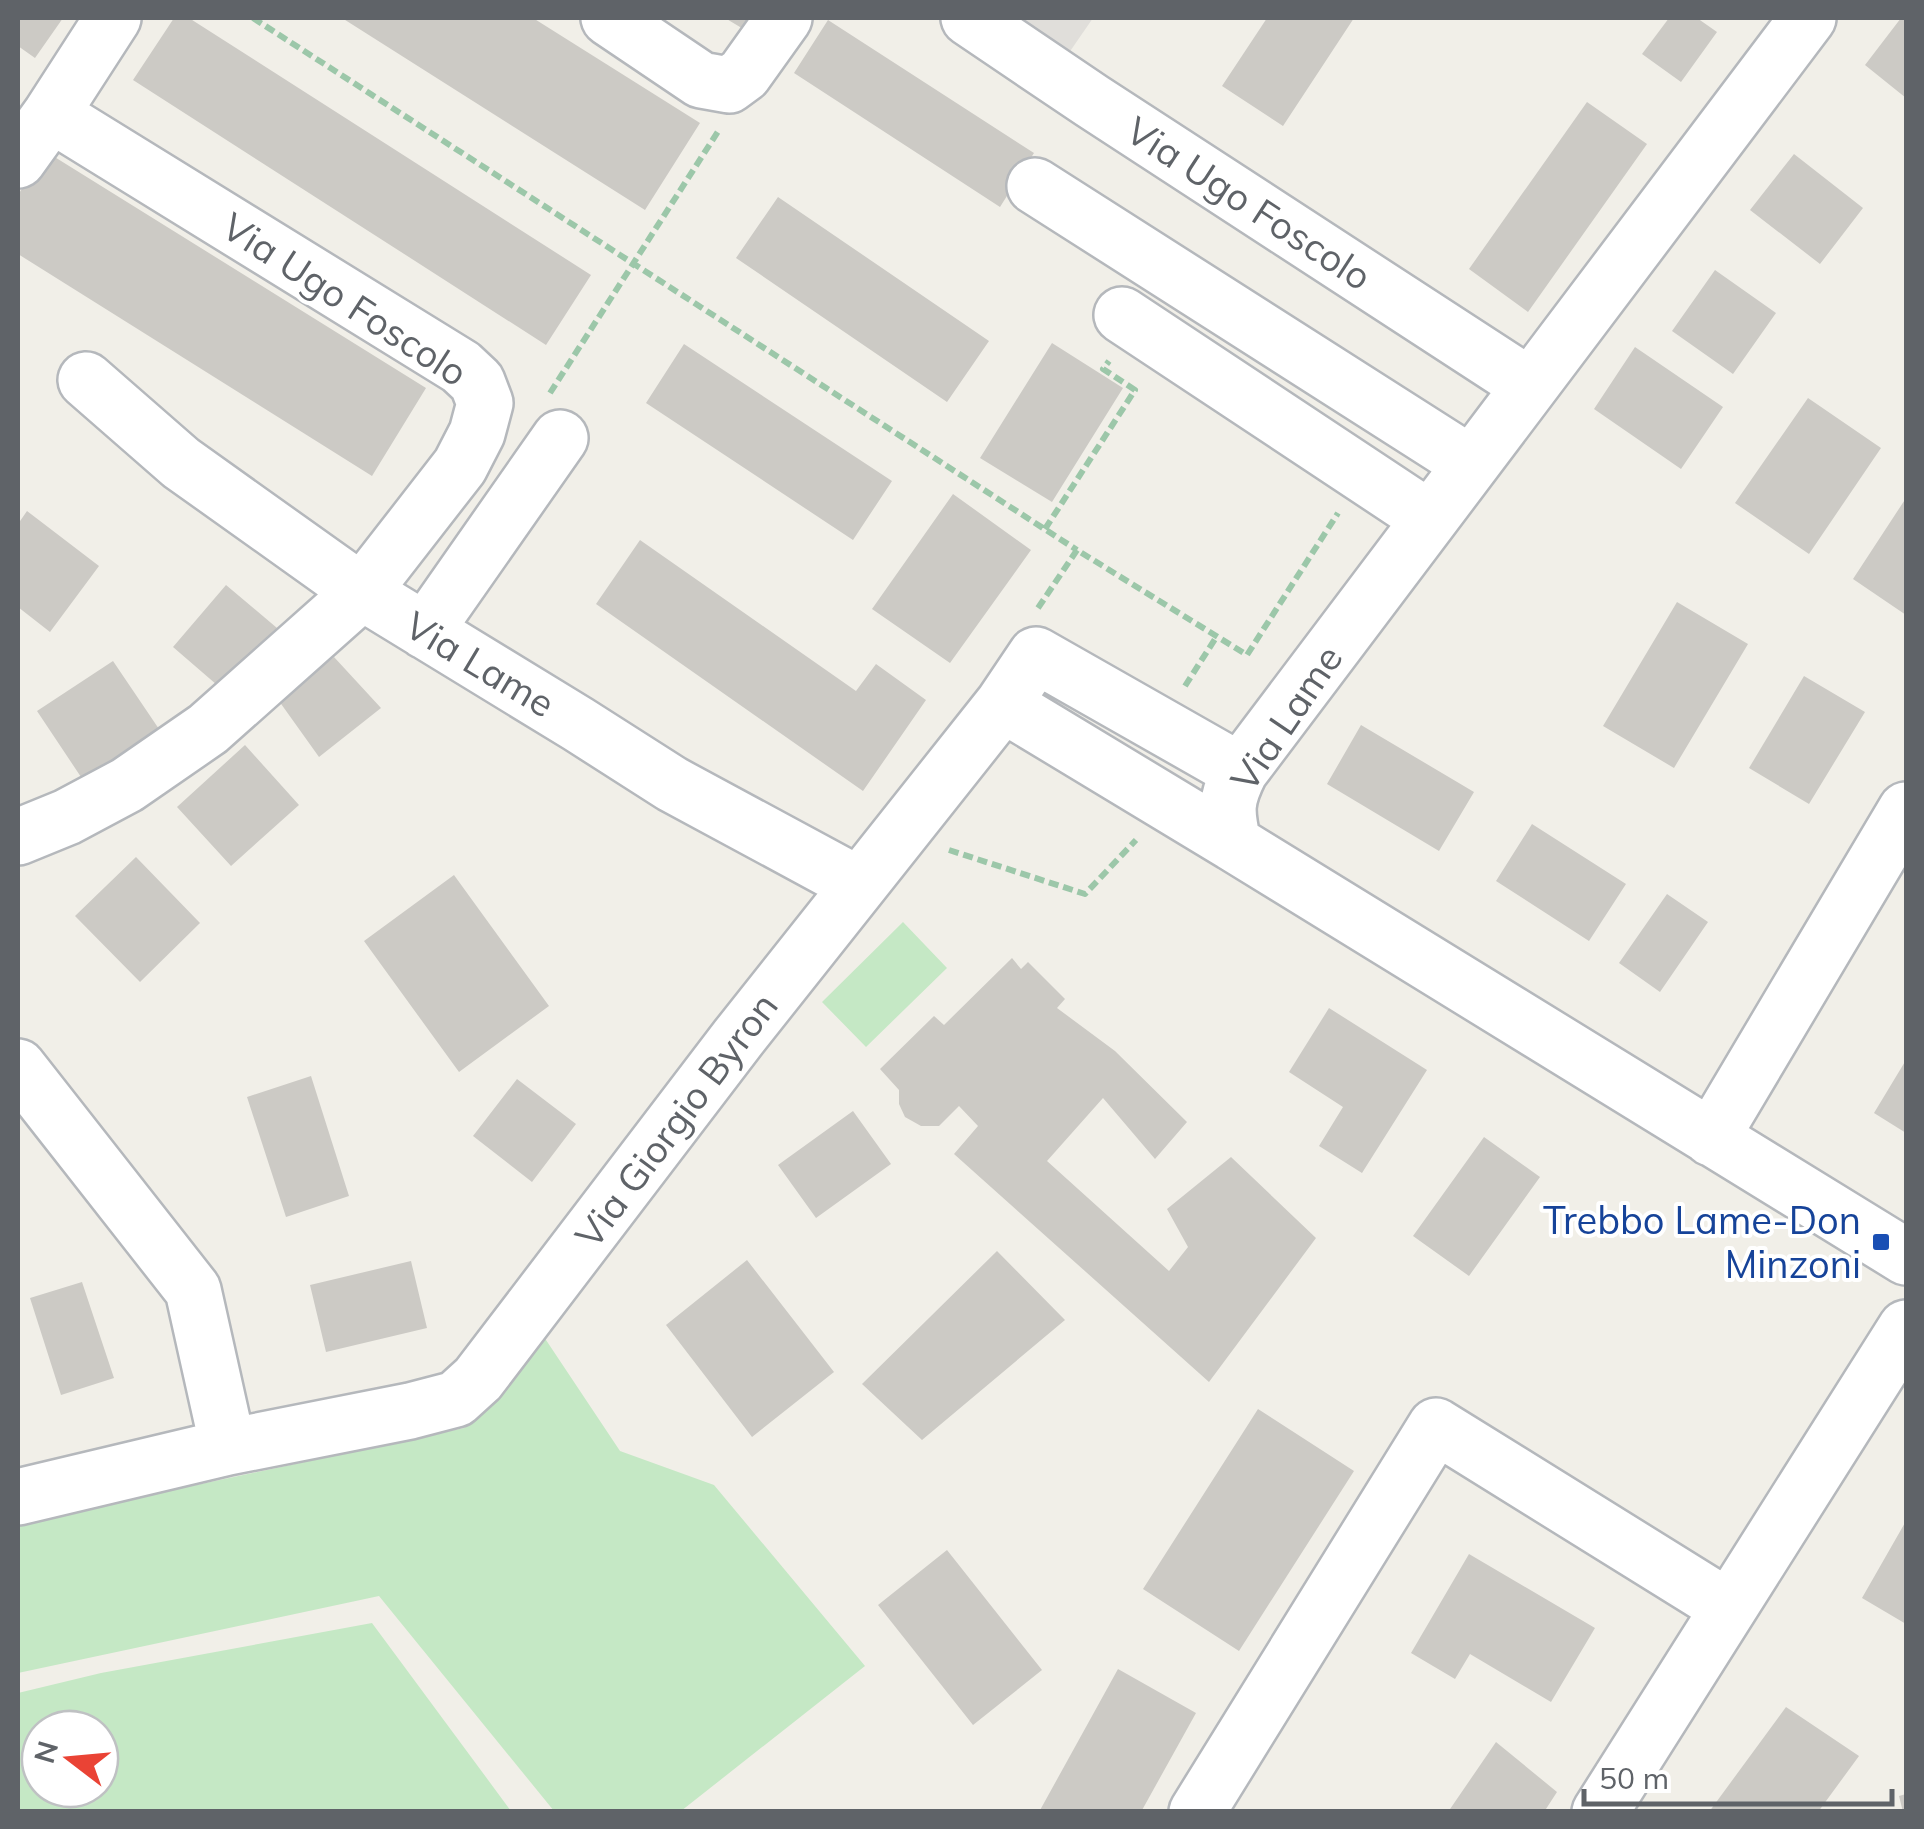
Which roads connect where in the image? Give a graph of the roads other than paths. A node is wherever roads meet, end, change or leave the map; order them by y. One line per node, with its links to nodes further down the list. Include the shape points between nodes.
1 (113, 18): 6 (street)
2 (608, 18): 3 (street, via 702,80 729,86)
3 (784, 18)
4 (970, 18): 11 (street, Via Ugo Foscolo)
5 (1808, 18): 11 (street, Via Lame)
6 (52, 114): 7 (street); 15 (street, Via Ugo Foscolo, via 436,350 477,382 484,403 460,466)
7 (18, 160)
8 (1034, 186): 13 (street)
9 (1127, 319): 14 (street)
10 (86, 380): 15 (street, Via Lame, via 181,463)
11 (1530, 386): 13 (street, Via Lame)
12 (552, 420): 16 (street)
13 (1471, 464): 14 (street, Via Lame)
14 (1430, 519): 18 (street, Via Lame)
15 (362, 592): 16 (street, Via Lame); 20 (street, Via Lame, via 208,729 127,785)
16 (425, 631): 22 (street, Via Lame, via 672,784)
17 (1003, 704): 18 (street, Via Giorgio Byron, via 1036,633); 21 (street); 22 (street, Via Giorgio Byron)
18 (1240, 771): 21 (street, Via Lame, via 1229,793)
19 (1906, 810): 24 (street)
20 (18, 837)
21 (1233, 843): 24 (street, Via Lame)
22 (859, 885): 27 (street, Via Giorgio Byron, via 456,1399)
23 (18, 1066): 27 (street, via 193,1290)
24 (1712, 1138): 25 (street, Via Lame)
25 (1906, 1257)
26 (1906, 1328): 29 (street)
27 (228, 1447): 28 (street, Via Giorgio Byron)
28 (18, 1497)
29 (1729, 1608): 30 (street, via 1436,1426); 31 (street)
30 (1197, 1812)
31 (1600, 1812)

